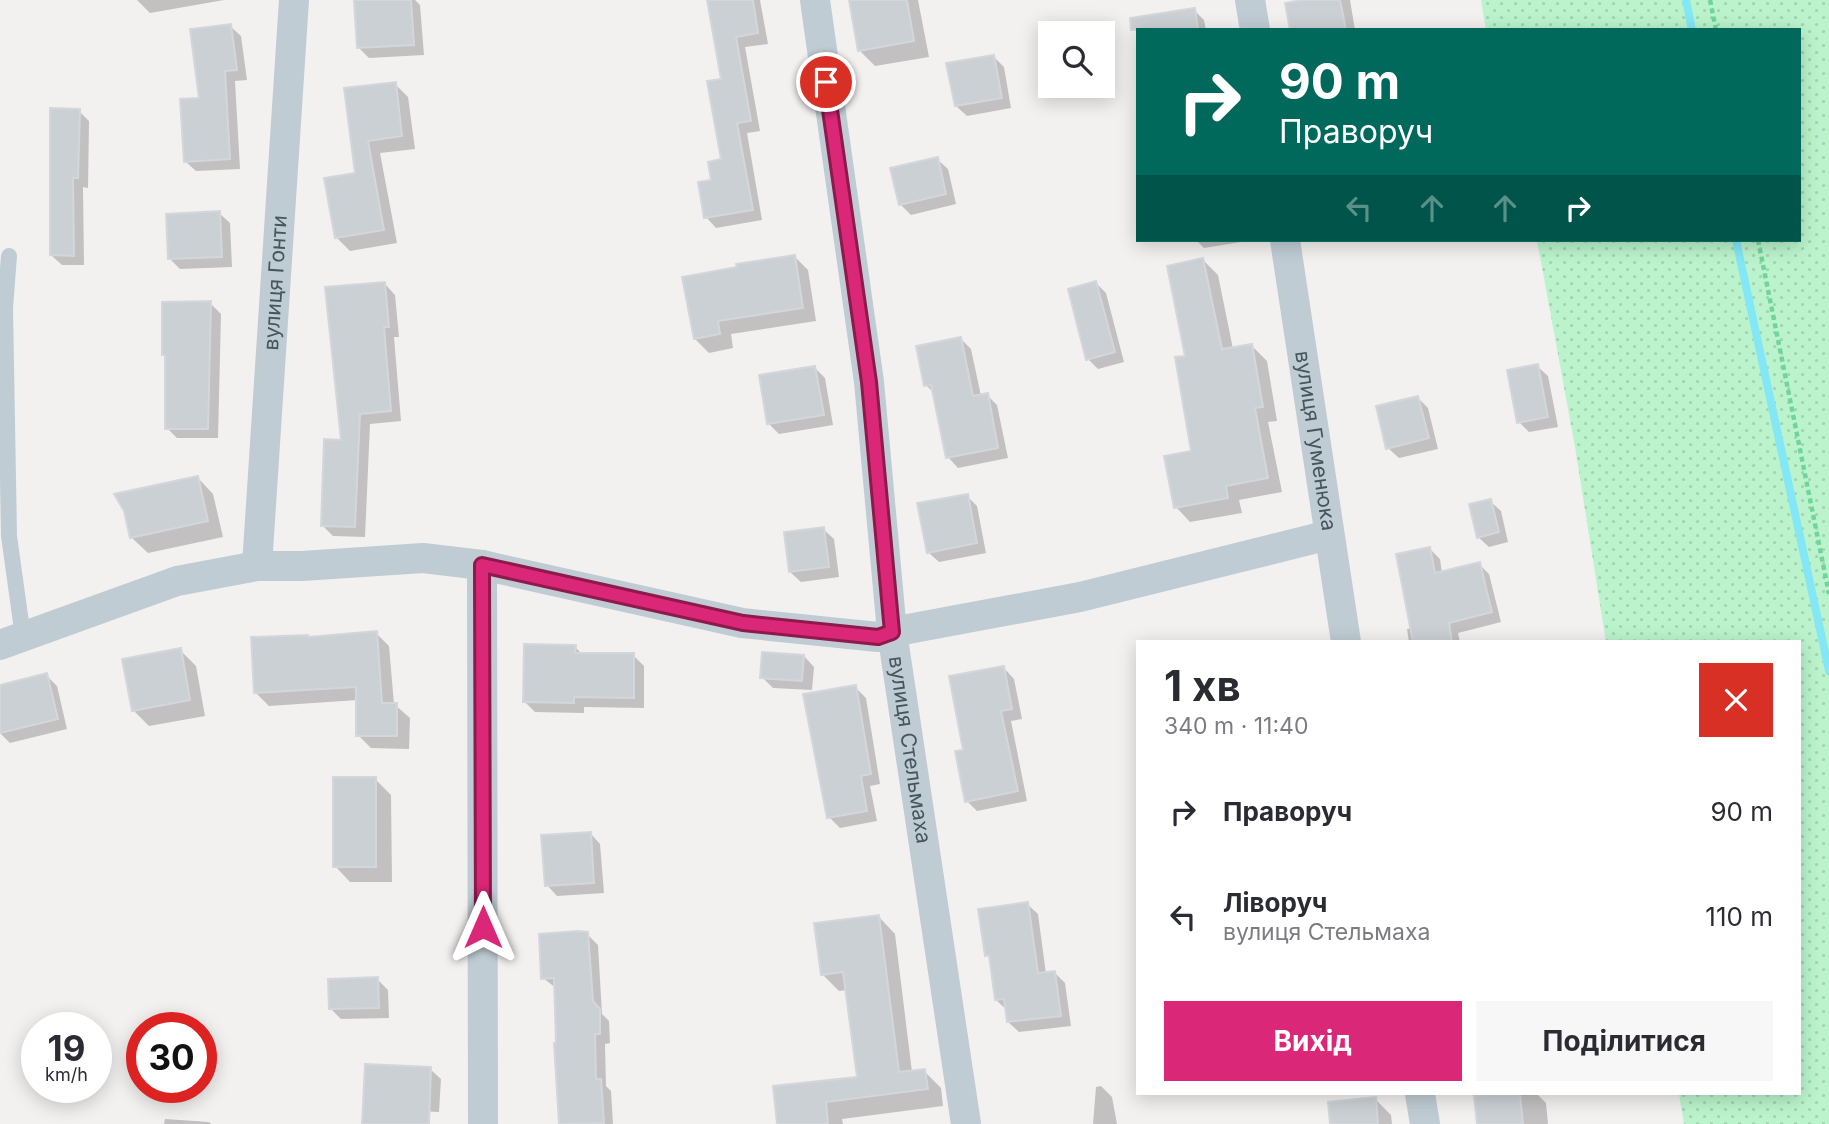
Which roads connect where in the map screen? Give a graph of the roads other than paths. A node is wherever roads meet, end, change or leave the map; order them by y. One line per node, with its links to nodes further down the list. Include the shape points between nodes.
1 (294, 0): 10 (street, вулиця Гонти)
2 (815, 0): 11 (street, вулиця Стельмаха, via 869,382)
3 (1250, 0): 4 (street)
4 (1255, 28)
5 (1285, 242): 8 (street, вулиця Гуменюка)
6 (9, 257): 7 (lane)
7 (3, 316): 13 (lane)
8 (1329, 535): 11 (street, via 1080,597); 12 (street, вулиця Гуменюка)
9 (482, 565): 10 (street, via 423,558); 11 (street, via 743,623 878,637); 15 (street)
10 (257, 566): 13 (street, via 177,581)
11 (892, 632): 16 (street, вулиця Стельмаха)
12 (1346, 640)
13 (12, 641)
14 (1420, 1095): 17 (street)
15 (484, 1124)
16 (966, 1124)
17 (1425, 1124)

